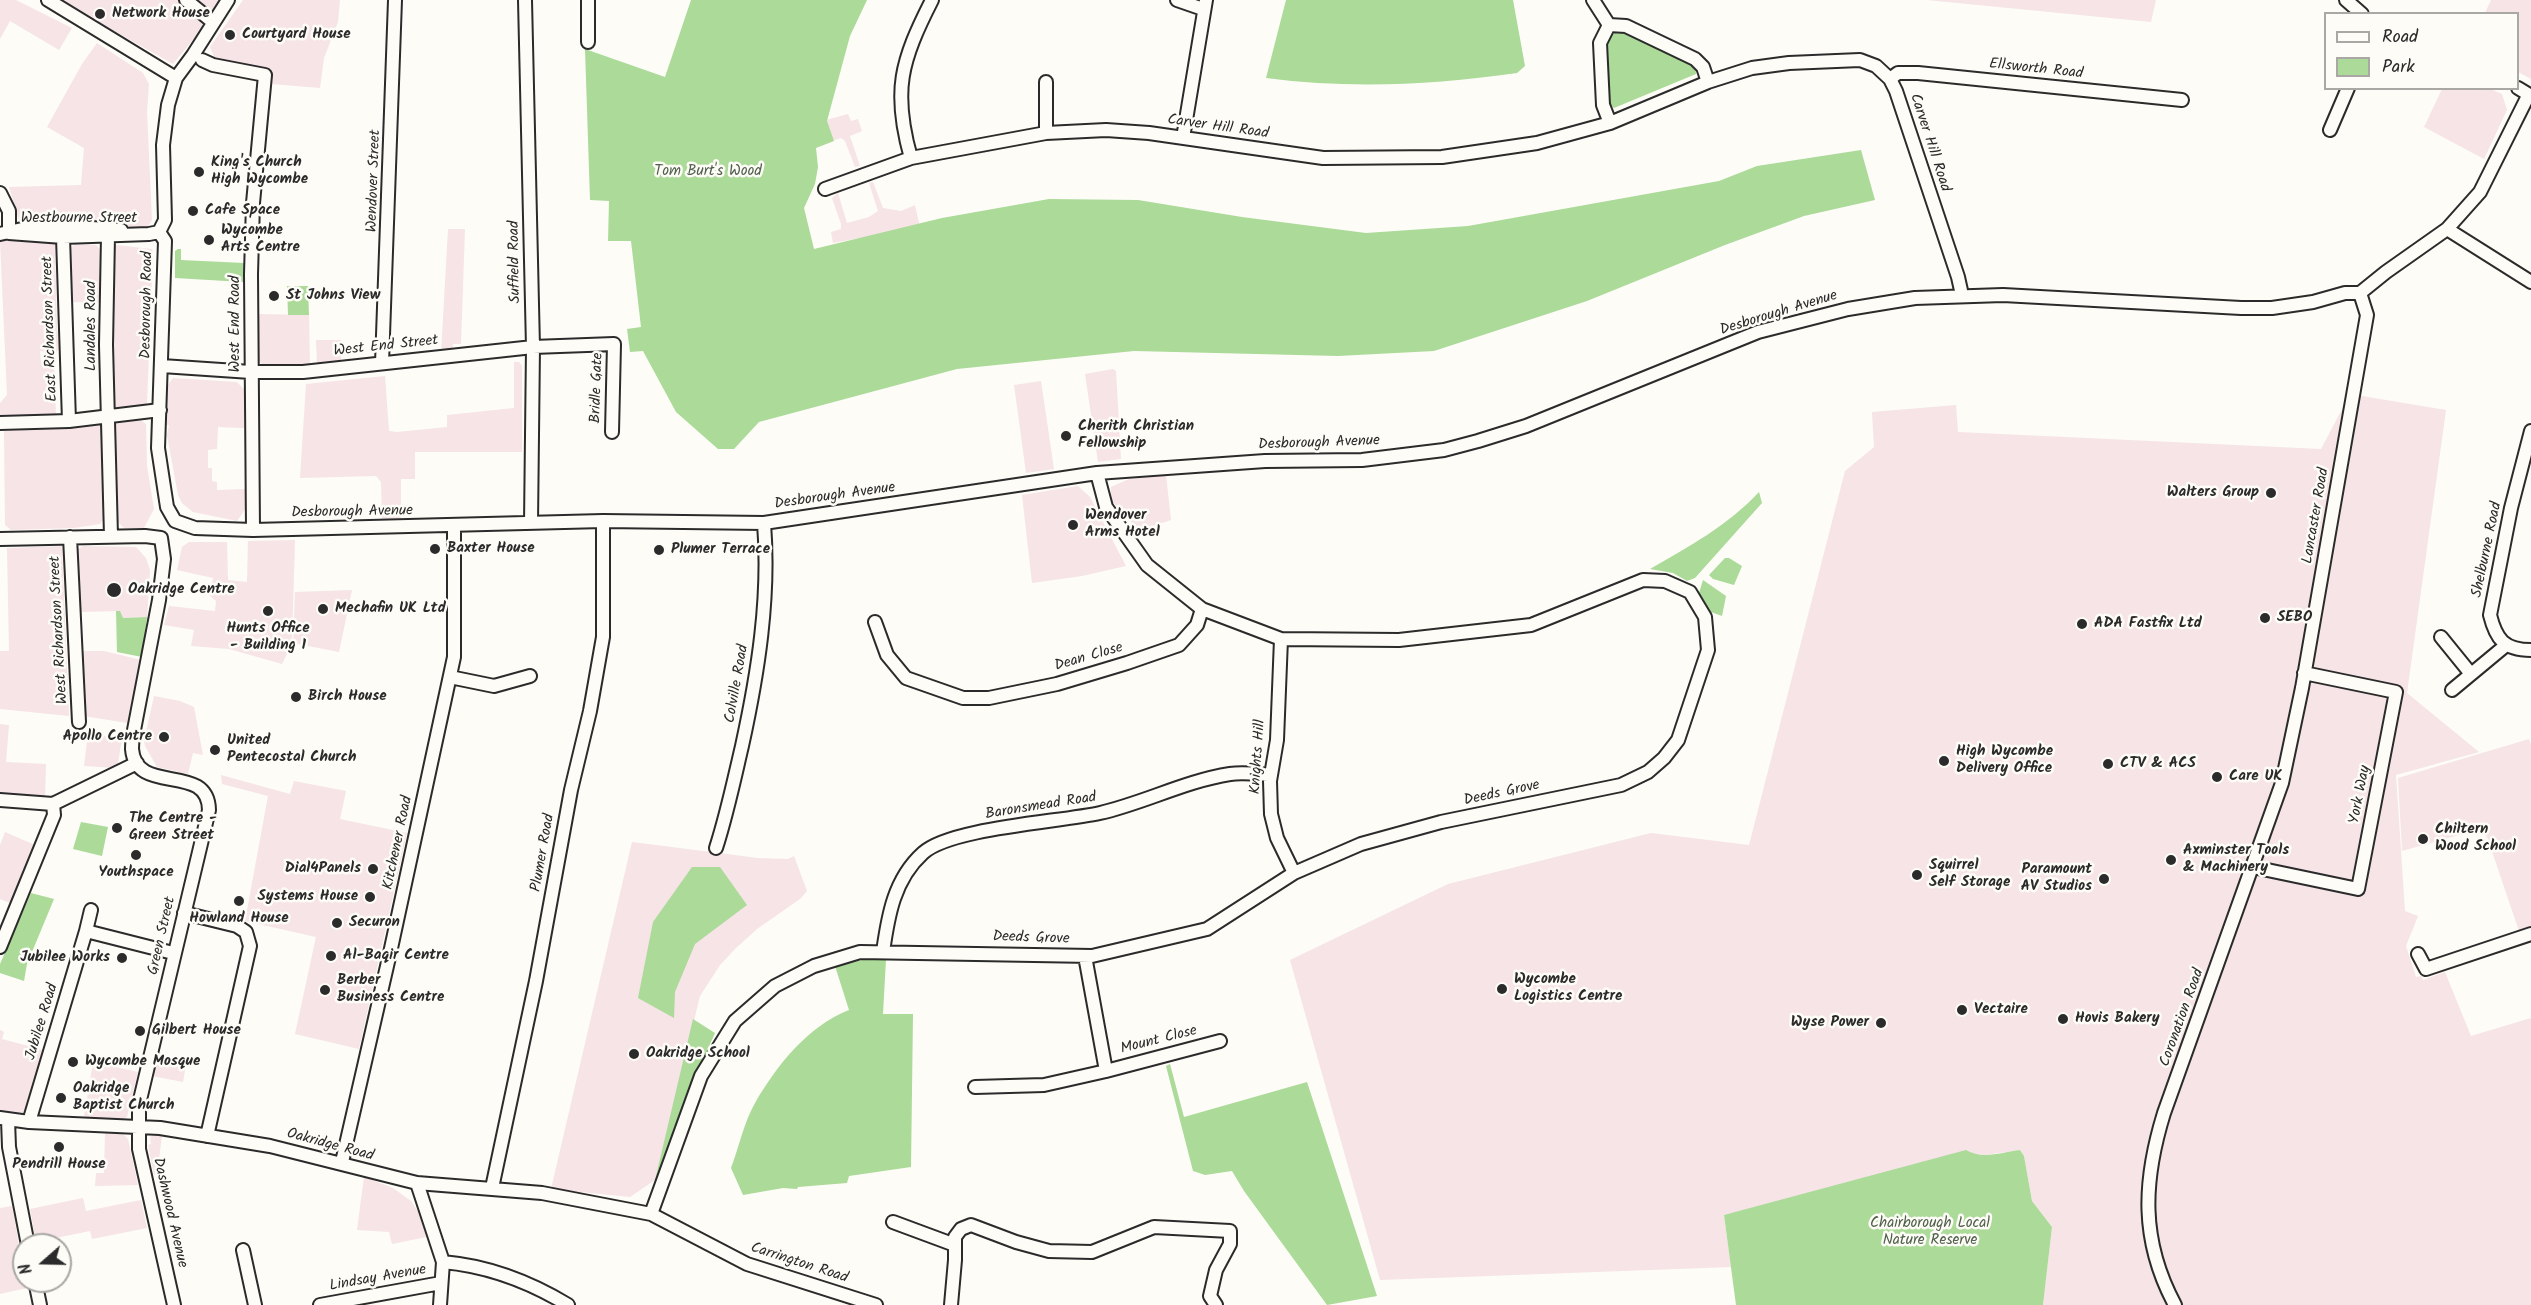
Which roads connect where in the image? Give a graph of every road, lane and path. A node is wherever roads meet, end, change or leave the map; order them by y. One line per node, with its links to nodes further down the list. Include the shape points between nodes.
1 (48, 0): 17 (street)
2 (186, 0): 13 (street)
3 (228, 0): 13 (street, Desborough Road)
4 (395, 0): 41 (street, Wendover Street)
5 (525, 0): 40 (street, Suffield Road)
6 (588, 0): 15 (street)
7 (932, 0): 28 (street, via 906,61 899,94 902,127)
8 (1177, 0): 11 (street)
9 (1593, 0): 14 (street)
10 (2346, 0): 12 (street)
11 (1205, 4): 27 (street)
12 (2360, 12)
13 (213, 22): 17 (street, Desborough Road)
14 (1609, 25): 20 (street, via 1626,26 1695,59 1703,67); 24 (street, via 1600,43 1603,105)
15 (588, 42)
16 (202, 60): 43 (street, West End Road, via 265,75 253,203)
17 (176, 78): 33 (street, Desborough Road, via 163,145 165,220)
18 (1890, 80): 20 (street, Carver Hill Road, via 1876,66 1860,60 1752,68); 23 (street, Ellsworth Road, via 1899,74 1918,73); 38 (street, Carver Hill Road)
19 (1046, 82): 26 (street)
20 (1708, 82): 24 (street, Carver Hill Road)
21 (2347, 90): 25 (street)
22 (2525, 94): 31 (street, via 2480,192)
23 (2181, 100)
24 (1610, 123): 27 (street, Carver Hill Road, via 1537,143 1442,157 1323,158)
25 (2330, 130)
26 (1046, 133): 27 (street, Carver Hill Road, via 1106,130); 28 (street, Carver Hill Road)
27 (1183, 138)
28 (911, 158): 29 (street, Carver Hill Road)
29 (825, 189)
30 (0, 193): 32 (street, via 9,211)
31 (2447, 229): 36 (street); 37 (street)
32 (4, 233): 33 (street, Westbourne Street, via 62,226); 35 (street, Westbourne Street)
33 (154, 233): 34 (street, Westbourne Street); 42 (street, Desborough Road, via 165,241)
34 (108, 236): 35 (street, Westbourne Street); 45 (street, Landales Road)
35 (63, 237): 46 (street, East Richardson Street)
36 (2531, 282)
37 (2360, 293): 38 (street, Desborough Avenue, via 2272,308); 67 (street, Lancaster Road, via 2367,315)
38 (1962, 295): 50 (street, Desborough Avenue, via 1848,309 1758,332 1526,426 1444,450 1362,460 1265,461)
39 (614, 344): 40 (street, West End Street); 49 (street, Bridle Gate)
40 (533, 347): 41 (street, West End Street); 53 (street, Suffield Road)
41 (382, 363): 43 (street, West End Street, via 303,372)
42 (162, 366): 43 (street, West End Street); 44 (street, Desborough Road)
43 (251, 372): 56 (street, West End Road)
44 (160, 410): 45 (street); 51 (street, Desborough Road, via 158,448 167,507)
45 (108, 417): 46 (street); 57 (street, Landales Road)
46 (69, 421): 47 (street)
47 (0, 423)
48 (2531, 431): 65 (street, Shelburne Road, via 2490,615 2494,632)
49 (612, 432)
50 (1097, 473): 54 (street, Desborough Avenue); 61 (street, Deeds Grove, via 1106,507 1148,565)
51 (175, 521): 56 (street, Desborough Avenue, via 195,528); 59 (street)
52 (603, 521): 53 (street, Desborough Avenue); 54 (street, Desborough Avenue); 99 (street, Plumer Road, via 603,637)
53 (531, 523): 55 (street, Desborough Avenue)
54 (764, 523): 78 (street, Colville Road, via 763,616 756,679)
55 (454, 526): 56 (street, Desborough Avenue); 70 (street, Kitchener Road, via 454,657)
56 (253, 530)
57 (111, 536): 58 (street); 59 (street)
58 (70, 537): 60 (street); 72 (street, West Richardson Street)
59 (161, 538): 74 (street, via 164,559 159,600 134,730 132,750)
60 (0, 539)
61 (1202, 609): 62 (street, Dean Close, via 1197,625 1179,645 1057,684 989,698 963,698 906,678 887,655); 64 (street, Deeds Grove)
62 (875, 622)
63 (2441, 637): 68 (street)
64 (1281, 639): 75 (street, Knights Hill, via 1277,740); 80 (street, Deeds Grove, via 1399,640 1531,625 1643,580 1665,581 1690,592 1705,616 1708,650 1678,740 1648,772 1621,784 1441,822 1361,844)
65 (2505, 646): 66 (street); 68 (street)
66 (2531, 650)
67 (2304, 674): 73 (street, Lancaster Road); 79 (street, York Way, via 2396,692 2358,890)
68 (2471, 674): 71 (street)
69 (530, 676): 70 (street, via 494,687)
70 (450, 677): 97 (street, Kitchener Road)
71 (2452, 690)
72 (79, 722)
73 (2292, 744): 79 (street, Coronation Road)
74 (137, 763): 77 (street); 82 (street, Green Street, via 157,777 195,784 204,789 209,799)
75 (1271, 776): 80 (street, Knights Hill, via 1271,814 1277,838); 86 (street, Baronsmead Road, via 1232,773 1130,806 980,832 924,851 897,890)
76 (0, 800): 77 (street)
77 (53, 804): 85 (street, via 54,815)
78 (716, 848)
79 (2253, 867): 115 (street, Coronation Road, via 2164,1113 2148,1176 2150,1239 2158,1269)
80 (1294, 873): 89 (street, Deeds Grove, via 1207,929)
81 (91, 910): 83 (street, Jubilee Road)
82 (183, 913): 87 (street, Green Street); 96 (street, via 237,926 246,932 250,946)
83 (86, 931): 87 (street); 94 (street, Jubilee Road)
84 (2531, 934): 88 (street, via 2426,969)
85 (0, 947)
86 (883, 952): 89 (street, Deeds Grove); 100 (street, Deeds Grove, via 860,952 814,966 775,986 735,1021 701,1076)
87 (173, 954): 95 (street, Green Street, via 139,1104)
88 (2418, 954)
89 (1085, 956): 91 (street, Mount Close)
90 (1220, 1041): 91 (street, Mount Close)
91 (1106, 1071): 92 (street, Mount Close, via 1044,1085)
92 (975, 1087)
93 (4, 1119): 94 (street, Oakridge Road); 102 (street)
94 (29, 1122): 95 (street, Oakridge Road)
95 (138, 1128): 96 (street, Oakridge Road); 107 (street, Dashwood Avenue, via 139,1149)
96 (207, 1136): 97 (street, Oakridge Road)
97 (342, 1162): 98 (street, Oakridge Road)
98 (417, 1183): 99 (street, Oakridge Road); 105 (street)
99 (492, 1188): 100 (street, Oakridge Road, via 542,1193)
100 (651, 1214): 112 (street, Carrington Road, via 747,1264)
101 (893, 1221): 103 (street)
102 (26, 1233)
103 (955, 1245): 113 (street); 114 (street, via 961,1229 971,1225 1049,1251 1092,1252 1154,1227 1230,1231 1230,1244 1216,1270 1210,1296)
104 (243, 1250): 108 (street)
105 (444, 1262): 106 (street); 111 (street, via 515,1278)
106 (441, 1283): 109 (street, Lindsay Avenue); 110 (street)
107 (174, 1305)
108 (255, 1305)
109 (320, 1305)
110 (440, 1305)
111 (568, 1305)
112 (876, 1305)
113 (951, 1305)
114 (1216, 1305)
115 (2175, 1305)

